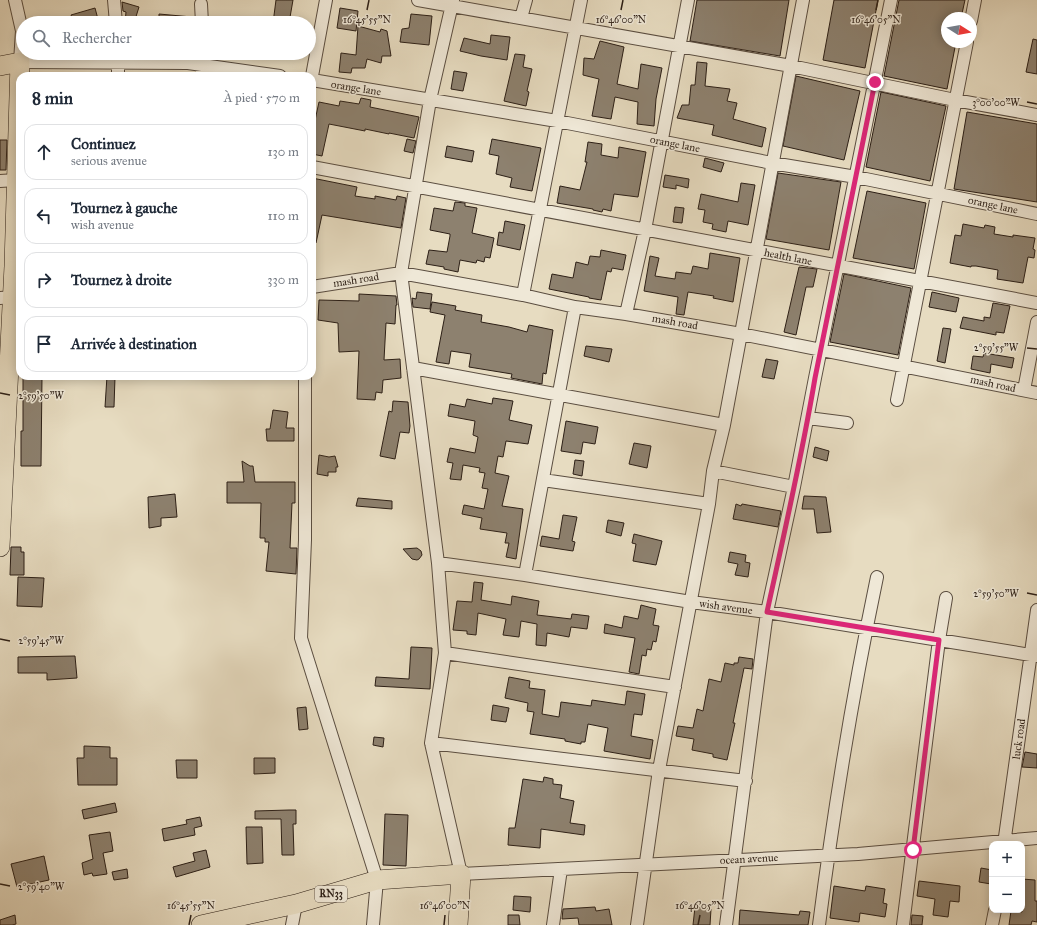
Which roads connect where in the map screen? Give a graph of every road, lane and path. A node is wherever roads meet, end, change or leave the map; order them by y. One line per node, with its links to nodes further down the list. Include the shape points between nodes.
1 (16, 0): 14 (street)
2 (114, 0): 15 (street)
3 (326, 0): 21 (street)
4 (418, 0): 11 (street)
5 (526, 0): 17 (street)
6 (581, 0): 18 (street)
7 (688, 0): 19 (street)
8 (803, 0): 29 (street)
9 (891, 0): 35 (street)
10 (975, 0): 13 (street)
11 (452, 3): 17 (street); 36 (street)
12 (201, 4): 16 (street)
13 (973, 12)
14 (19, 16)
15 (115, 16)
16 (202, 16)
17 (521, 18): 18 (street)
18 (576, 28): 19 (street); 40 (street)
19 (679, 46): 29 (street); 41 (street)
20 (966, 48): 37 (street)
21 (316, 54)
22 (69, 60): 26 (street)
23 (118, 60): 31 (street)
24 (146, 60): 27 (street)
25 (315, 60): 33 (street)
26 (20, 62): 28 (main road); 30 (main road)
27 (202, 65): 32 (street)
28 (0, 66)
29 (791, 66): 35 (street); 42 (street)
30 (19, 72)
31 (118, 72)
32 (252, 72)
33 (313, 72)
34 (316, 81): 36 (street, orange lane)
35 (875, 82): 37 (street); 44 (street)
36 (430, 100): 40 (street, orange lane); 46 (street)
37 (955, 100): 39 (street); 47 (street)
38 (16, 101): 45 (main road)
39 (1037, 115)
40 (557, 121): 41 (street, orange lane); 48 (street)
41 (661, 141): 42 (street, orange lane); 50 (street)
42 (772, 163): 44 (street, orange lane); 51 (street)
43 (316, 168): 46 (street, health lane)
44 (856, 177): 47 (street, orange lane); 52 (street)
45 (8, 180): 57 (main road)
46 (416, 185): 48 (street, health lane); 53 (street)
47 (937, 193): 49 (street, orange lane); 54 (street)
48 (540, 210): 50 (street, health lane); 56 (street)
49 (1037, 214)
50 (645, 230): 51 (street, health lane); 60 (street)
51 (756, 251): 52 (street, health lane); 63 (street)
52 (838, 266): 54 (street, health lane); 64 (street)
53 (401, 273): 55 (street, mash road); 56 (street, mash road); 66 (street)
54 (920, 281): 58 (street, health lane); 65 (street)
55 (316, 286)
56 (523, 295): 59 (street, mash road)
57 (6, 297): 61 (main road)
58 (1037, 303)
59 (576, 307): 60 (street, mash road); 70 (street)
60 (626, 314): 63 (street, mash road)
61 (15, 322): 72 (main road)
62 (1037, 322): 68 (street)
63 (741, 334): 64 (street, mash road); 75 (street)
64 (821, 349): 65 (street, mash road); 73 (street)
65 (904, 365): 68 (street, mash road); 71 (street)
66 (413, 368): 70 (street); 82 (street)
67 (305, 380): 107 (street, via 305,540 301,638)
68 (1024, 390): 69 (street, mash road)
69 (1037, 393)
70 (559, 395): 75 (street); 77 (street)
71 (897, 400)
72 (3, 404): 80 (main road)
73 (808, 418): 74 (street); 78 (street)
74 (847, 423)
75 (724, 425): 76 (street)
76 (713, 471): 78 (street); 79 (street)
77 (543, 480): 79 (street); 83 (street)
78 (794, 487): 88 (street)
79 (709, 504): 86 (street)
80 (1, 525): 81 (main road)
81 (0, 547)
82 (438, 563): 83 (street, wish avenue); 91 (street)
83 (525, 575): 86 (street, wish avenue)
84 (877, 577): 89 (street)
85 (946, 598): 90 (street)
86 (691, 602): 88 (street, wish avenue); 93 (street)
87 (1037, 610): 92 (street, luck road)
88 (767, 612): 89 (street, wish avenue); 96 (street)
89 (866, 628): 90 (street, wish avenue); 102 (street)
90 (939, 640): 92 (street, wish avenue); 101 (street)
91 (444, 654): 93 (street); 94 (street)
92 (1034, 655): 98 (street, luck road)
93 (675, 687): 95 (street)
94 (431, 743): 95 (street); 106 (street)
95 (659, 770): 96 (street); 104 (street)
96 (746, 781): 103 (street)
97 (1037, 838): 99 (street, ocean avenue)
98 (1004, 841)
99 (1017, 841)
100 (989, 844): 101 (street, ocean avenue)
101 (913, 850): 102 (street, ocean avenue); 118 (street)
102 (828, 854): 103 (street, ocean avenue); 117 (street)
103 (736, 860): 104 (street, ocean avenue); 116 (street)
104 (645, 865): 105 (street, ocean avenue); 115 (street)
105 (560, 869): 106 (street, ocean avenue); 114 (street)
106 (461, 874): 107 (main road, RN33); 113 (main road)
107 (377, 880): 108 (main road, RN33); 112 (street)
108 (296, 904): 110 (main road, RN33); 111 (street)
109 (994, 913): 119 (street)
110 (201, 925)
111 (292, 925)
112 (373, 925)
113 (458, 925)
114 (553, 925)
115 (637, 925)
116 (726, 925)
117 (819, 925)
118 (903, 925)
119 (992, 925)

